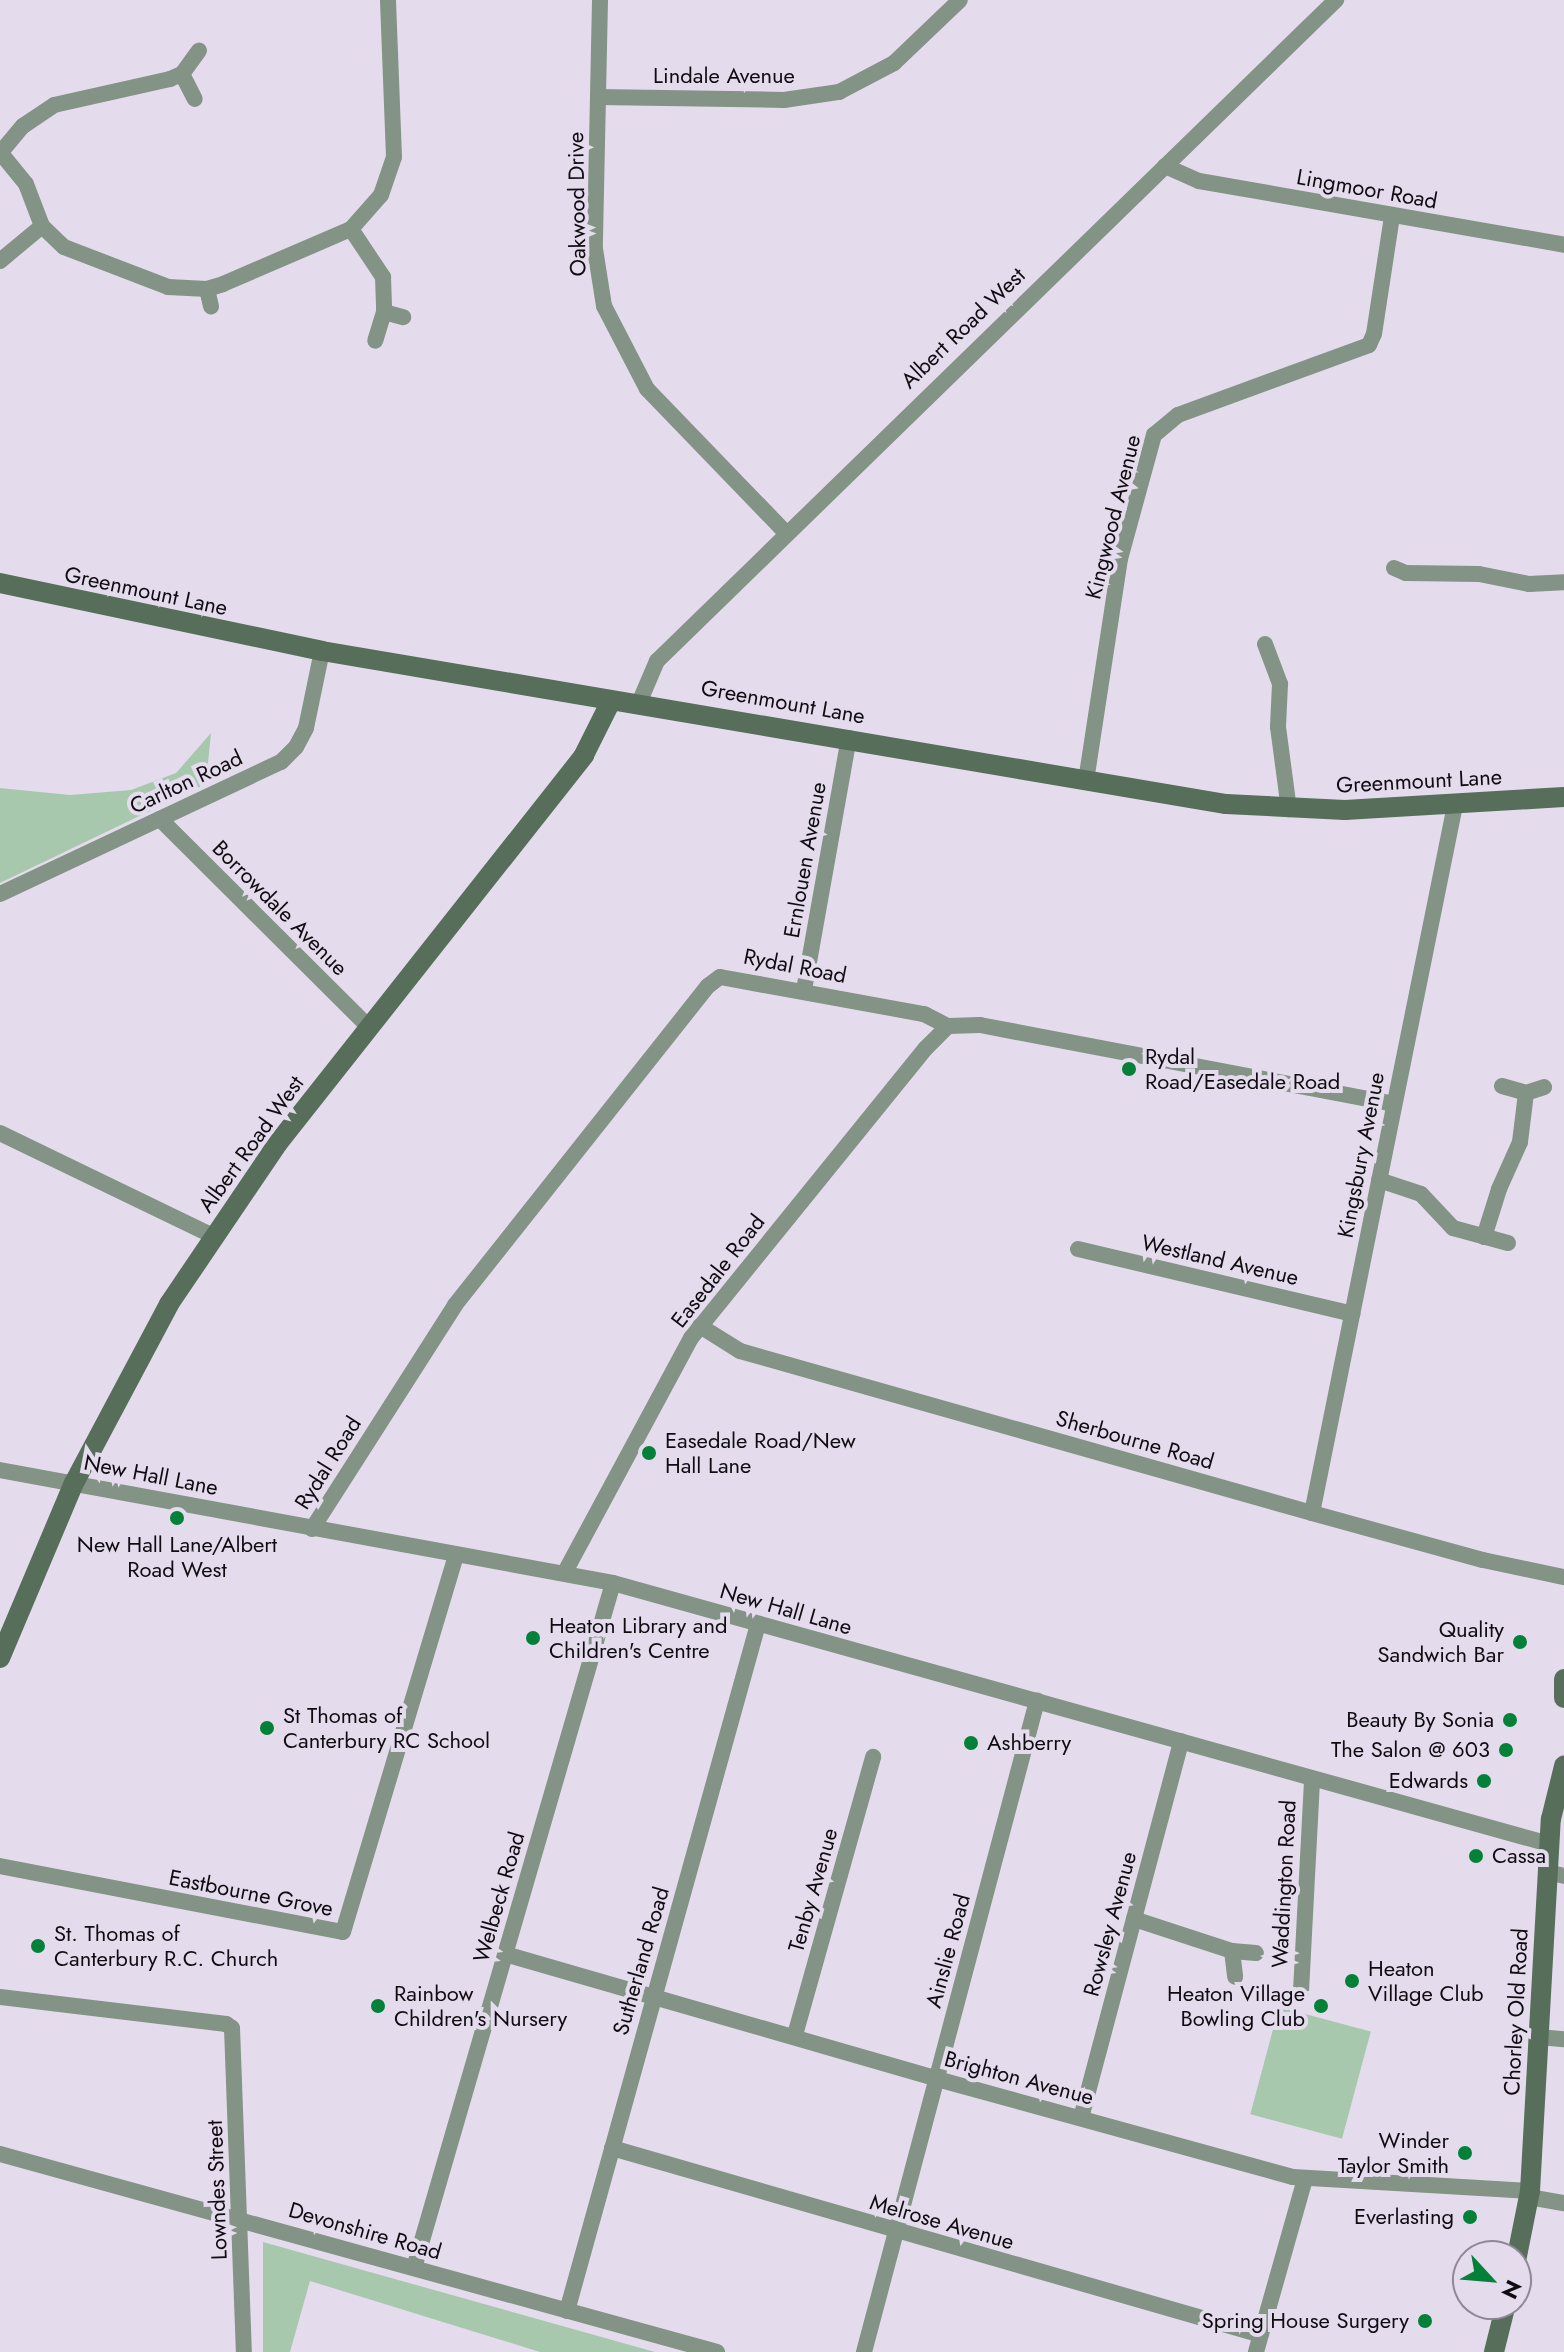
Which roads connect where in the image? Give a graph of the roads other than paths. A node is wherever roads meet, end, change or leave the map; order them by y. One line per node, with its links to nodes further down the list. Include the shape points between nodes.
1 (388, 0): 13 (street, via 394,157 381,195)
2 (600, 0): 7 (street, Oakwood Drive)
3 (960, 0): 7 (street, Lindale Avenue, via 894,63 839,92 784,100)
4 (1336, 0): 10 (street, Albert Road West)
5 (199, 51): 6 (street)
6 (182, 74): 8 (street); 9 (street, via 54,105 23,126)
7 (598, 97): 21 (street, Oakwood Drive, via 597,269 612,327 647,389)
8 (195, 99)
9 (0, 152): 12 (street, via 26,184)
10 (1165, 166): 11 (street, Lingmoor Road, via 1199,181); 21 (street, Albert Road West)
11 (1392, 216): 14 (street, Lingmoor Road); 30 (street, Kingwood Avenue, via 1369,345 1178,415 1154,435 1120,559)
12 (42, 226): 15 (street); 16 (street, via 64,247 108,266 168,287)
13 (351, 229): 16 (street); 18 (street, via 383,277)
14 (1564, 245)
15 (0, 261)
16 (207, 289): 17 (street)
17 (211, 307)
18 (384, 312): 19 (street); 20 (street)
19 (403, 317)
20 (375, 341)
21 (786, 533): 28 (street, Albert Road West, via 657,661)
22 (1394, 568): 23 (street, via 1529,584)
23 (1564, 582)
24 (0, 583): 26 (street, Greenmount Lane)
25 (1265, 644): 33 (street, via 1280,684 1278,727)
26 (322, 651): 27 (street, Greenmount Lane); 34 (street, Carlton Road, via 306,728 289,755)
27 (611, 701): 28 (street, Greenmount Lane); 38 (street, Albert Road West, via 584,755)
28 (639, 703): 29 (street, Greenmount Lane)
29 (849, 738): 30 (street, Greenmount Lane); 36 (street, Ernlouen Avenue)
30 (1086, 781): 33 (street, Greenmount Lane)
31 (1564, 797): 32 (street, Greenmount Lane)
32 (1455, 805): 33 (street, Greenmount Lane); 42 (street, Kingsbury Avenue)
33 (1289, 809)
34 (160, 819): 35 (street, Carlton Road); 38 (street, Borrowdale Avenue)
35 (0, 894)
36 (804, 990): 37 (street, Rydal Road, via 924,1014); 54 (street, Rydal Road, via 728,976 708,986 455,1305)
37 (948, 1026): 42 (street, Rydal Road, via 980,1025); 50 (street, Easedale Road)
38 (370, 1028): 45 (street, Albert Road West, via 278,1143)
39 (1502, 1086): 41 (street)
40 (1544, 1087): 41 (street)
41 (1526, 1093): 46 (street, via 1520,1142)
42 (1393, 1104): 44 (street, Kingsbury Avenue)
43 (0, 1133): 45 (street)
44 (1379, 1180): 46 (street, via 1421,1194 1453,1228); 49 (street, Kingsbury Avenue)
45 (213, 1236): 52 (street, Albert Road West, via 136,1361)
46 (1484, 1237): 47 (street)
47 (1508, 1243)
48 (1078, 1249): 49 (street, Westland Avenue)
49 (1352, 1314): 53 (street, Kingsbury Avenue)
50 (700, 1326): 53 (street, Sherbourne Road, via 740,1351); 56 (street, Easedale Road)
51 (0, 1470): 52 (street, New Hall Lane)
52 (74, 1483): 54 (street, New Hall Lane); 60 (street, Albert Road West)
53 (1312, 1513): 57 (street, Sherbourne Road)
54 (312, 1529): 55 (street, New Hall Lane)
55 (456, 1555): 56 (street, New Hall Lane); 69 (street, Eastbourne Grove, via 343,1932)
56 (565, 1572): 58 (street, New Hall Lane)
57 (1564, 1577)
58 (613, 1583): 59 (street, New Hall Lane); 74 (street, Welbeck Road)
59 (758, 1624): 63 (street, New Hall Lane); 77 (street, Sutherland Road)
60 (0, 1658)
61 (1564, 1679): 62 (street)
62 (1564, 1698)
63 (1037, 1701): 64 (street, New Hall Lane); 82 (street, Ainslie Road)
64 (1181, 1741): 67 (street, New Hall Lane); 71 (street, Rowsley Avenue)
65 (873, 1757): 79 (street, Tenby Avenue)
66 (1564, 1766): 68 (street, Chorley Old Road)
67 (1312, 1779): 68 (street, New Hall Lane); 76 (street, Waddington Road)
68 (1549, 1844): 70 (street, Chorley Old Road)
69 (0, 1866)
70 (1556, 1874): 80 (street, Chorley Old Road)
71 (1134, 1919): 72 (street); 83 (street, Rowsley Avenue)
72 (1232, 1951): 73 (street); 75 (street)
73 (1256, 1953)
74 (505, 1954): 77 (street, Brighton Avenue); 92 (street, Welbeck Road)
75 (1235, 1977)
76 (1301, 1991)
77 (655, 1995): 79 (street, Brighton Avenue); 84 (street, Sutherland Road)
78 (0, 1997): 89 (street, Lowndes Street, via 232,2028)
79 (795, 2035): 82 (street, Brighton Avenue)
80 (1539, 2037): 81 (street); 87 (street, Chorley Old Road)
81 (1564, 2039)
82 (937, 2079): 83 (street, Brighton Avenue); 90 (street, Ainslie Road)
83 (1081, 2118): 86 (street, Brighton Avenue)
84 (612, 2148): 90 (street, Melrose Avenue); 93 (street, Sutherland Road)
85 (0, 2154): 89 (street, Devonshire Road)
86 (1305, 2179): 87 (street, Brighton Avenue); 95 (street)
87 (1530, 2194): 88 (street, Brighton Avenue); 91 (street, Chorley Old Road)
88 (1564, 2203)
89 (240, 2219): 92 (street, Devonshire Road); 96 (street, Lowndes Street)
90 (896, 2232): 95 (street, Melrose Avenue); 98 (street, Ainslie Road)
91 (1520, 2240)
92 (414, 2268): 93 (street, Devonshire Road)
93 (567, 2311): 97 (street, Devonshire Road)
94 (1502, 2320): 100 (street)
95 (1261, 2335): 99 (street)
96 (244, 2352)
97 (717, 2352)
98 (864, 2352)
99 (1256, 2352)
100 (1494, 2352)

